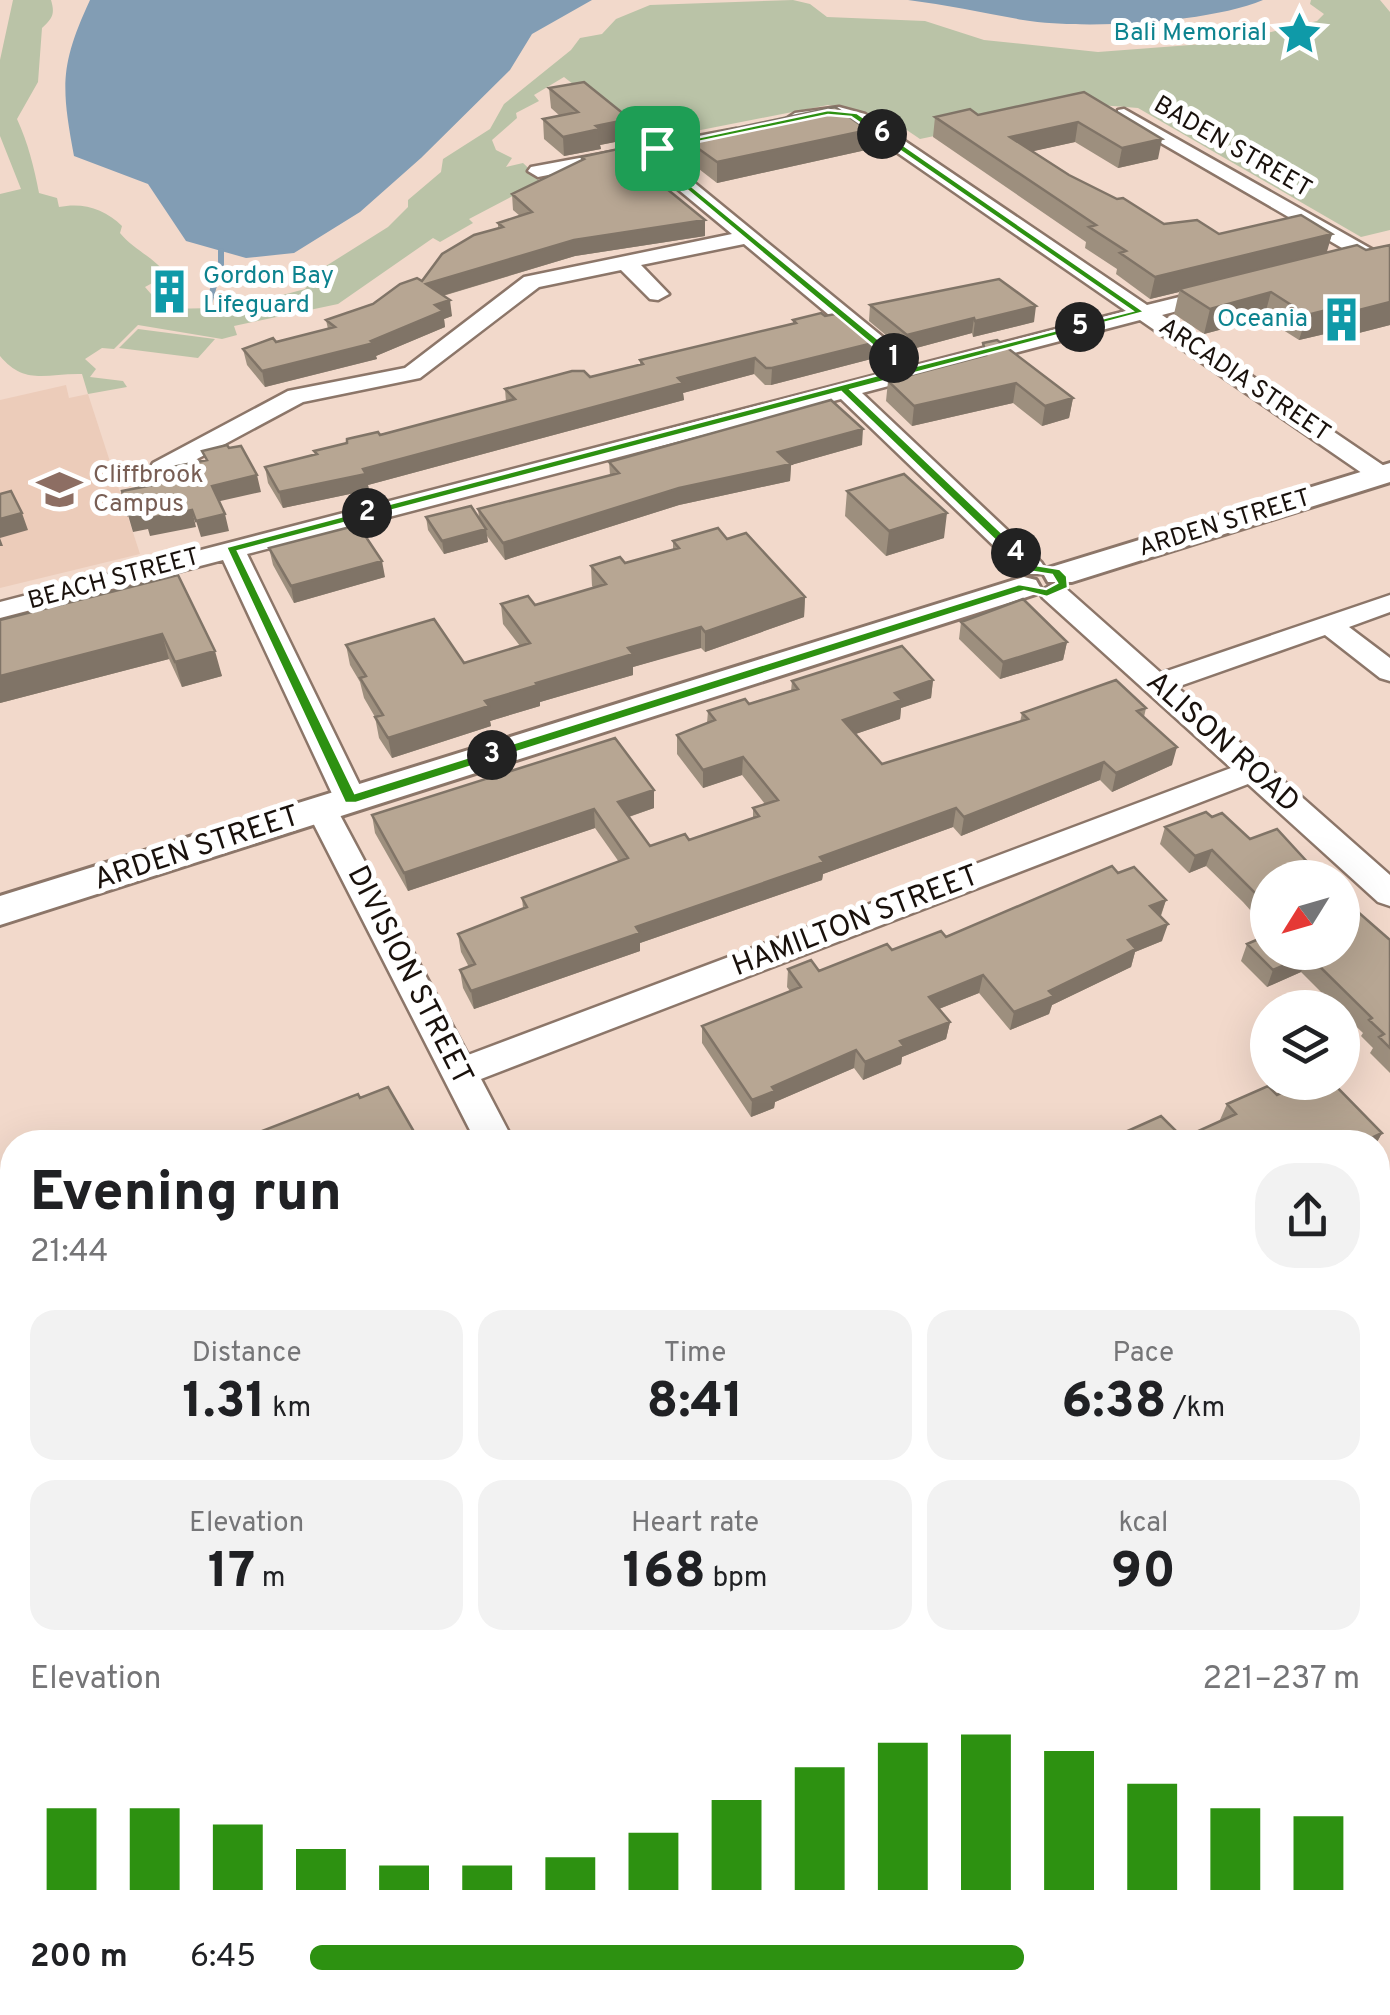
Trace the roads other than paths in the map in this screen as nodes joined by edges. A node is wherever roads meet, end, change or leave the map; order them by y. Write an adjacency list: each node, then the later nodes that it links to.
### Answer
1 (1124, 114): 7 (street, BADEN STREET)
2 (776, 123): 12 (street, ARCADIA STREET)
3 (741, 130): 4 (street)
4 (643, 150): 5 (street); 6 (street)
5 (538, 171)
6 (746, 237): 8 (street); 13 (street)
7 (1379, 252): 9 (street)
8 (625, 262): 11 (street); 15 (street)
9 (1330, 264)
10 (1234, 289): 12 (street, BEACH STREET)
11 (658, 294)
12 (1140, 312): 13 (street, BEACH STREET); 16 (street, ARCADIA STREET)
13 (909, 370): 14 (street, BEACH STREET)
14 (843, 388): 17 (street, BEACH STREET); 18 (street, ALISON ROAD)
15 (162, 468)
16 (1384, 478): 18 (main road, ARDEN STREET)
17 (231, 549): 20 (street, BEACH STREET); 25 (street, DIVISION STREET)
18 (1042, 581): 23 (street, ALISON ROAD); 25 (main road, ARDEN STREET)
19 (1390, 604): 21 (street)
20 (0, 610)
21 (1330, 624): 22 (street); 23 (street)
22 (1390, 672)
23 (1158, 684): 24 (street, ALISON ROAD)
24 (1253, 771): 26 (street, ALISON ROAD); 28 (street, HAMILTON STREET)
25 (336, 804): 27 (main road, ARDEN STREET); 28 (street, DIVISION STREET)
26 (1390, 894)
27 (0, 911)
28 (458, 1073): 29 (street, DIVISION STREET)
29 (489, 1130)

